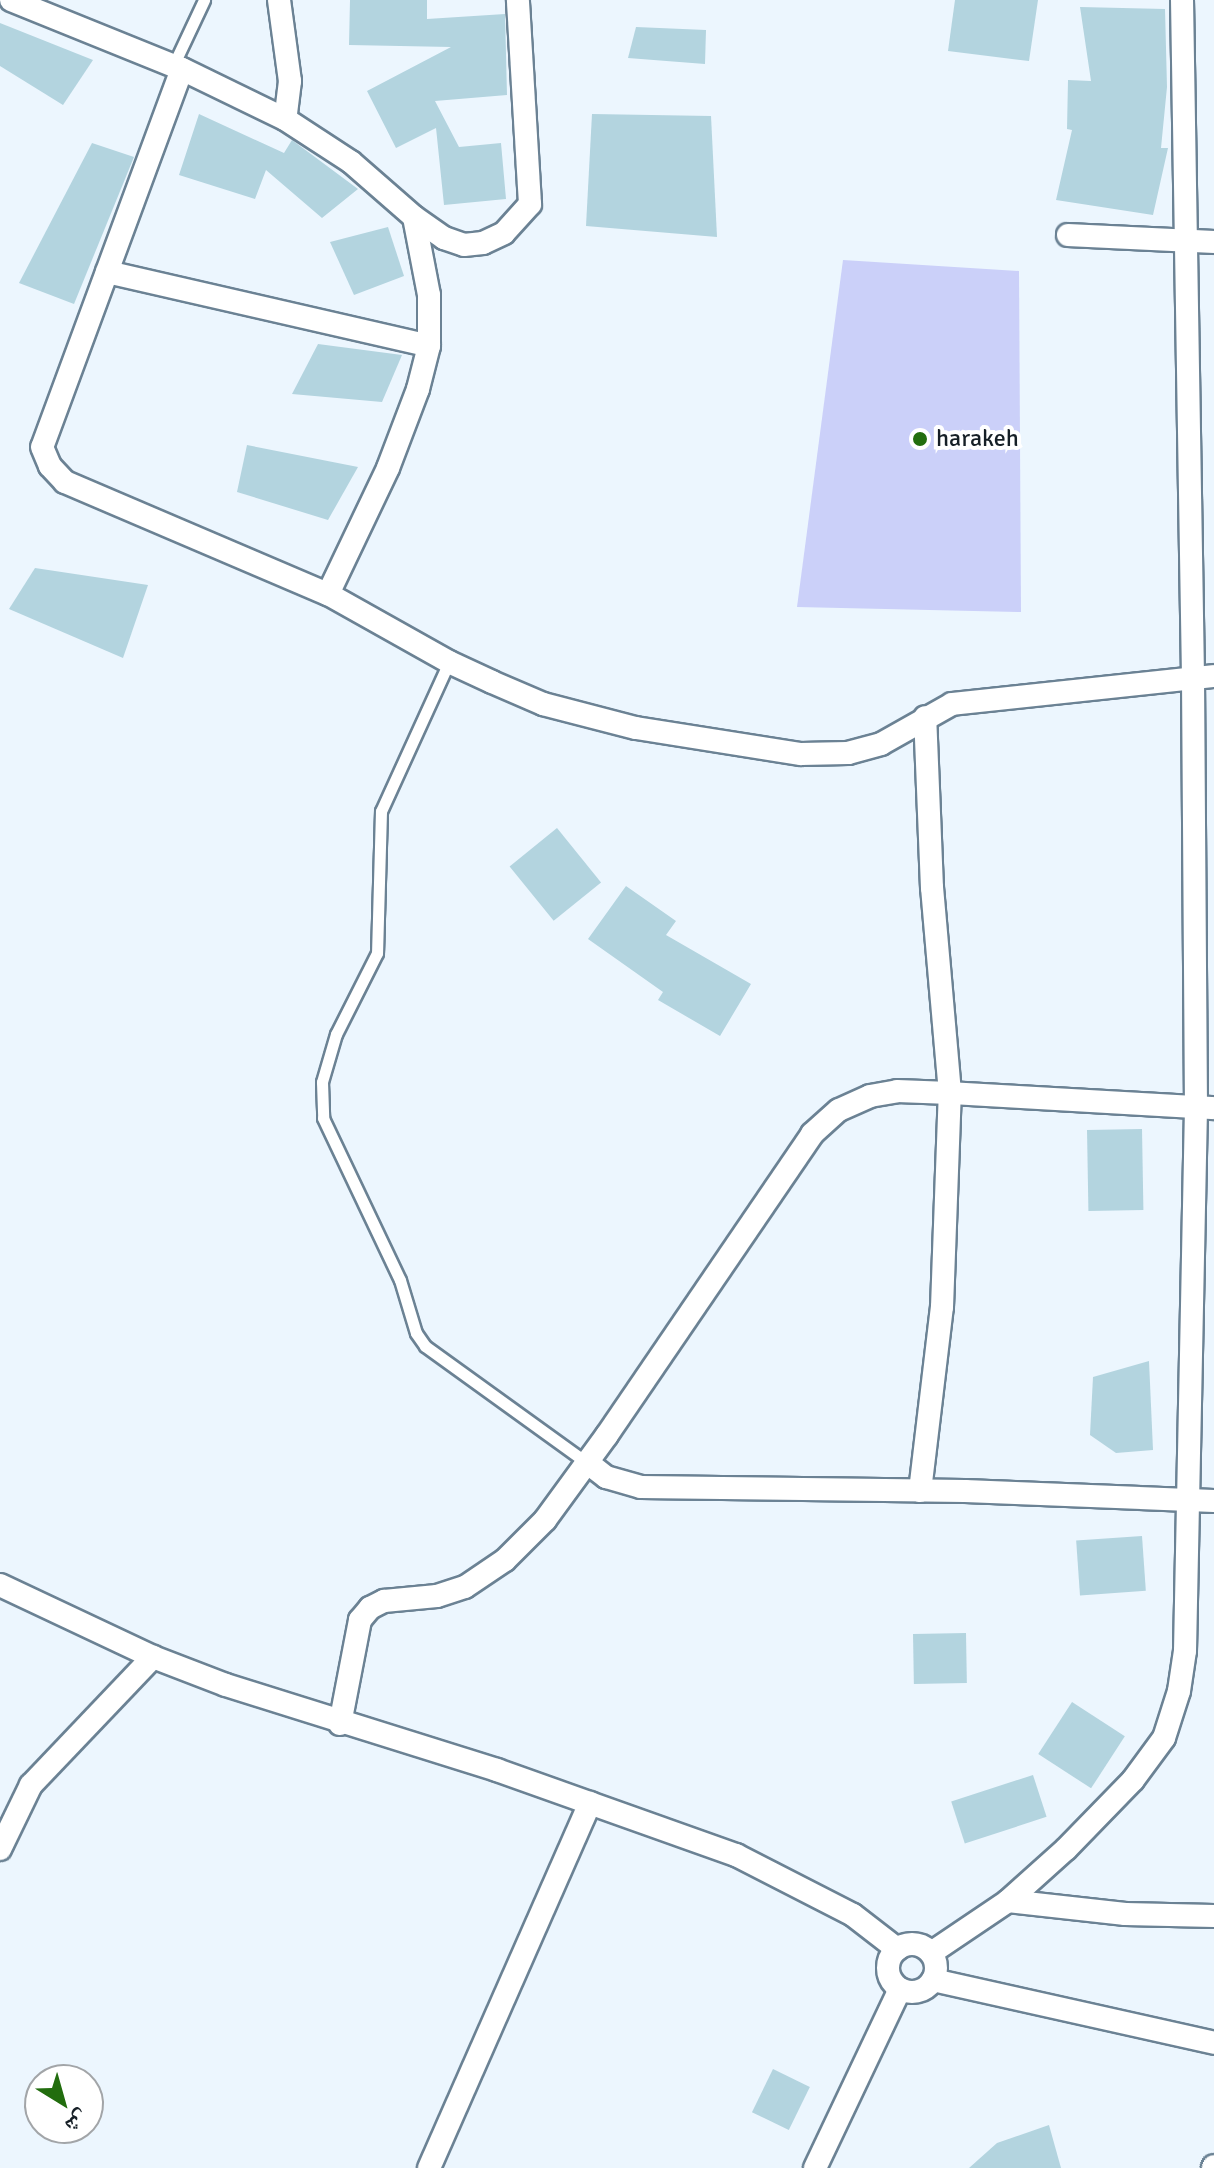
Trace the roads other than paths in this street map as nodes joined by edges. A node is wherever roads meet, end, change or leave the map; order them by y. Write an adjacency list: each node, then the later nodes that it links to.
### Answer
1 (11, 0): 6 (street)
2 (204, 0): 6 (lane)
3 (279, 0): 7 (street)
4 (518, 0): 8 (street)
5 (1182, 0): 10 (street)
6 (178, 68): 7 (street); 12 (street)
7 (285, 119): 8 (street)
8 (414, 217): 13 (street)
9 (1068, 235): 10 (street)
10 (1187, 241): 11 (street); 16 (street)
11 (1214, 242)
12 (107, 272): 13 (street); 14 (street)
13 (429, 346): 14 (street)
14 (328, 594): 15 (street)
15 (449, 662): 17 (street); 20 (lane)
16 (1204, 676): 17 (street); 19 (street)
17 (925, 717): 18 (street)
18 (950, 1093): 19 (street); 20 (street); 21 (street)
19 (1205, 1108): 22 (street)
20 (588, 1463): 21 (street); 26 (street)
21 (920, 1491): 22 (street)
22 (1188, 1499): 23 (street); 29 (street)
23 (1214, 1501)
24 (0, 1585): 25 (street)
25 (153, 1657): 26 (street); 28 (street)
26 (340, 1724): 27 (street)
27 (590, 1803): 31 (street); 36 (street)
28 (0, 1849)
29 (1008, 1901): 30 (street); 32 (street)
30 (1214, 1916)
31 (897, 1949): 32 (street); 34 (street)
32 (931, 1953): 33 (street)
33 (933, 1980): 34 (street); 35 (street)
34 (900, 1989): 37 (street)
35 (1214, 2043)
36 (429, 2168)
37 (815, 2168)

